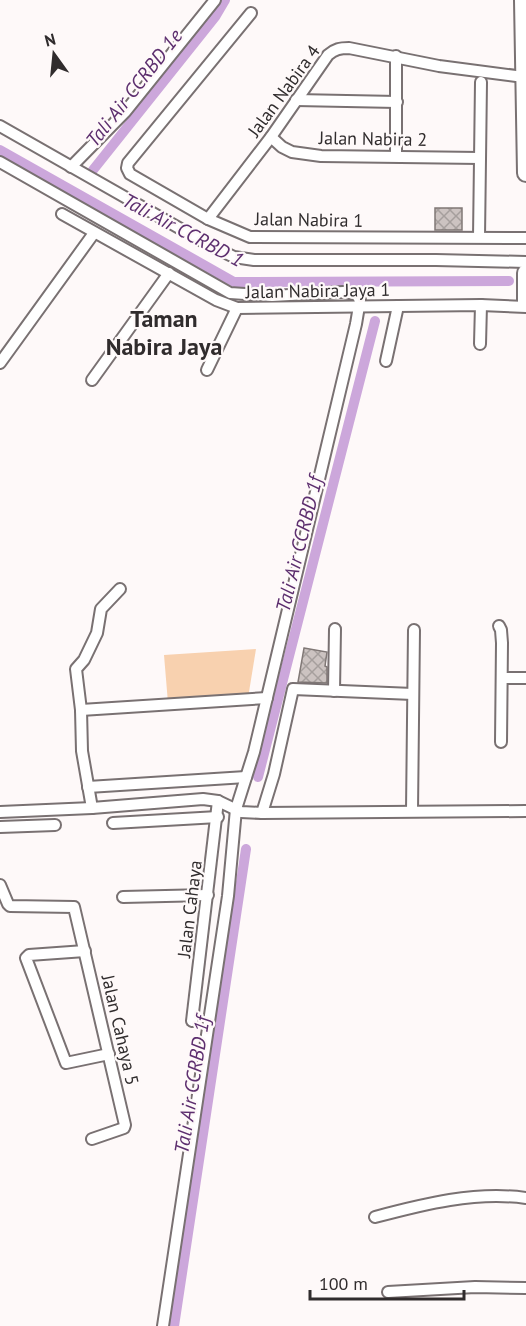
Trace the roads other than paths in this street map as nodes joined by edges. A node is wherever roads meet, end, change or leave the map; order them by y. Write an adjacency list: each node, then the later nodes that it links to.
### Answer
1 (215, 0): 15 (street)
2 (523, 0): 4 (main road)
3 (251, 13): 18 (street, Jalan Nabira 1)
4 (525, 33): 7 (main road)
5 (396, 56): 7 (street, Jalan Nabira 4); 8 (street, Jalan Nabira 4); 9 (street)
6 (481, 82): 13 (street)
7 (525, 87): 16 (main road)
8 (297, 100): 9 (street); 11 (street, Jalan Nabira 4)
9 (397, 102): 12 (street)
10 (0, 126): 15 (street)
11 (271, 137): 12 (street, Jalan Nabira 2); 18 (street, Jalan Nabira 4)
12 (396, 156): 13 (street, Jalan Nabira 2)
13 (480, 158): 20 (street)
14 (0, 162): 29 (street)
15 (71, 167): 22 (street)
16 (526, 173)
17 (62, 214): 19 (street, Jalan Nabira Jaya 1)
18 (208, 219): 20 (street, Jalan Nabira 1)
19 (94, 233): 23 (street, Jalan Nabira Jaya 1); 33 (street)
20 (479, 237): 21 (street, Jalan Nabira 1)
21 (526, 238)
22 (526, 262)
23 (168, 273): 30 (street, Jalan Nabira Jaya 1); 35 (street)
24 (526, 275): 25 (main road)
25 (526, 297): 27 (main road)
26 (481, 305): 27 (street, Jalan Nabira Jaya 1); 28 (street, Jalan Nabira Jaya 1); 31 (street)
27 (526, 305)
28 (398, 306): 29 (street, Jalan Nabira Jaya 1); 32 (street)
29 (359, 307): 30 (street, Jalan Nabira Jaya 1); 44 (street)
30 (237, 308): 34 (street)
31 (480, 344)
32 (386, 361)
33 (0, 363)
34 (207, 370)
35 (92, 380)
36 (120, 589): 45 (street)
37 (499, 626): 40 (street)
38 (335, 629): 42 (street)
39 (414, 630): 43 (street)
40 (502, 678): 41 (street); 46 (street)
41 (526, 678)
42 (334, 691): 43 (street); 55 (street)
43 (413, 694): 52 (street)
44 (267, 698): 45 (street); 47 (street)
45 (81, 710): 48 (street)
46 (501, 742)
47 (246, 777): 48 (street); 51 (street)
48 (88, 787): 50 (street)
49 (218, 801): 50 (street); 51 (street); 56 (street, Jalan Cahaya)
50 (92, 808): 54 (street)
51 (236, 809): 55 (street); 71 (street)
52 (412, 810): 53 (street); 55 (street)
53 (526, 811)
54 (0, 812)
55 (262, 813)
56 (218, 817): 57 (street); 61 (street, Jalan Cahaya)
57 (113, 823)
58 (55, 825): 59 (street)
59 (0, 827)
60 (0, 885): 63 (street, Jalan Cahaya 5)
61 (208, 895): 62 (street); 64 (street, Jalan Cahaya)
62 (123, 897)
63 (84, 951): 65 (street, Jalan Cahaya 5); 65 (street)
64 (192, 1021)
65 (109, 1054): 66 (street, Jalan Cahaya 5)
66 (92, 1139)
67 (526, 1198): 68 (street)
68 (375, 1217)
69 (526, 1288): 70 (street)
70 (388, 1292)
71 (163, 1326)

